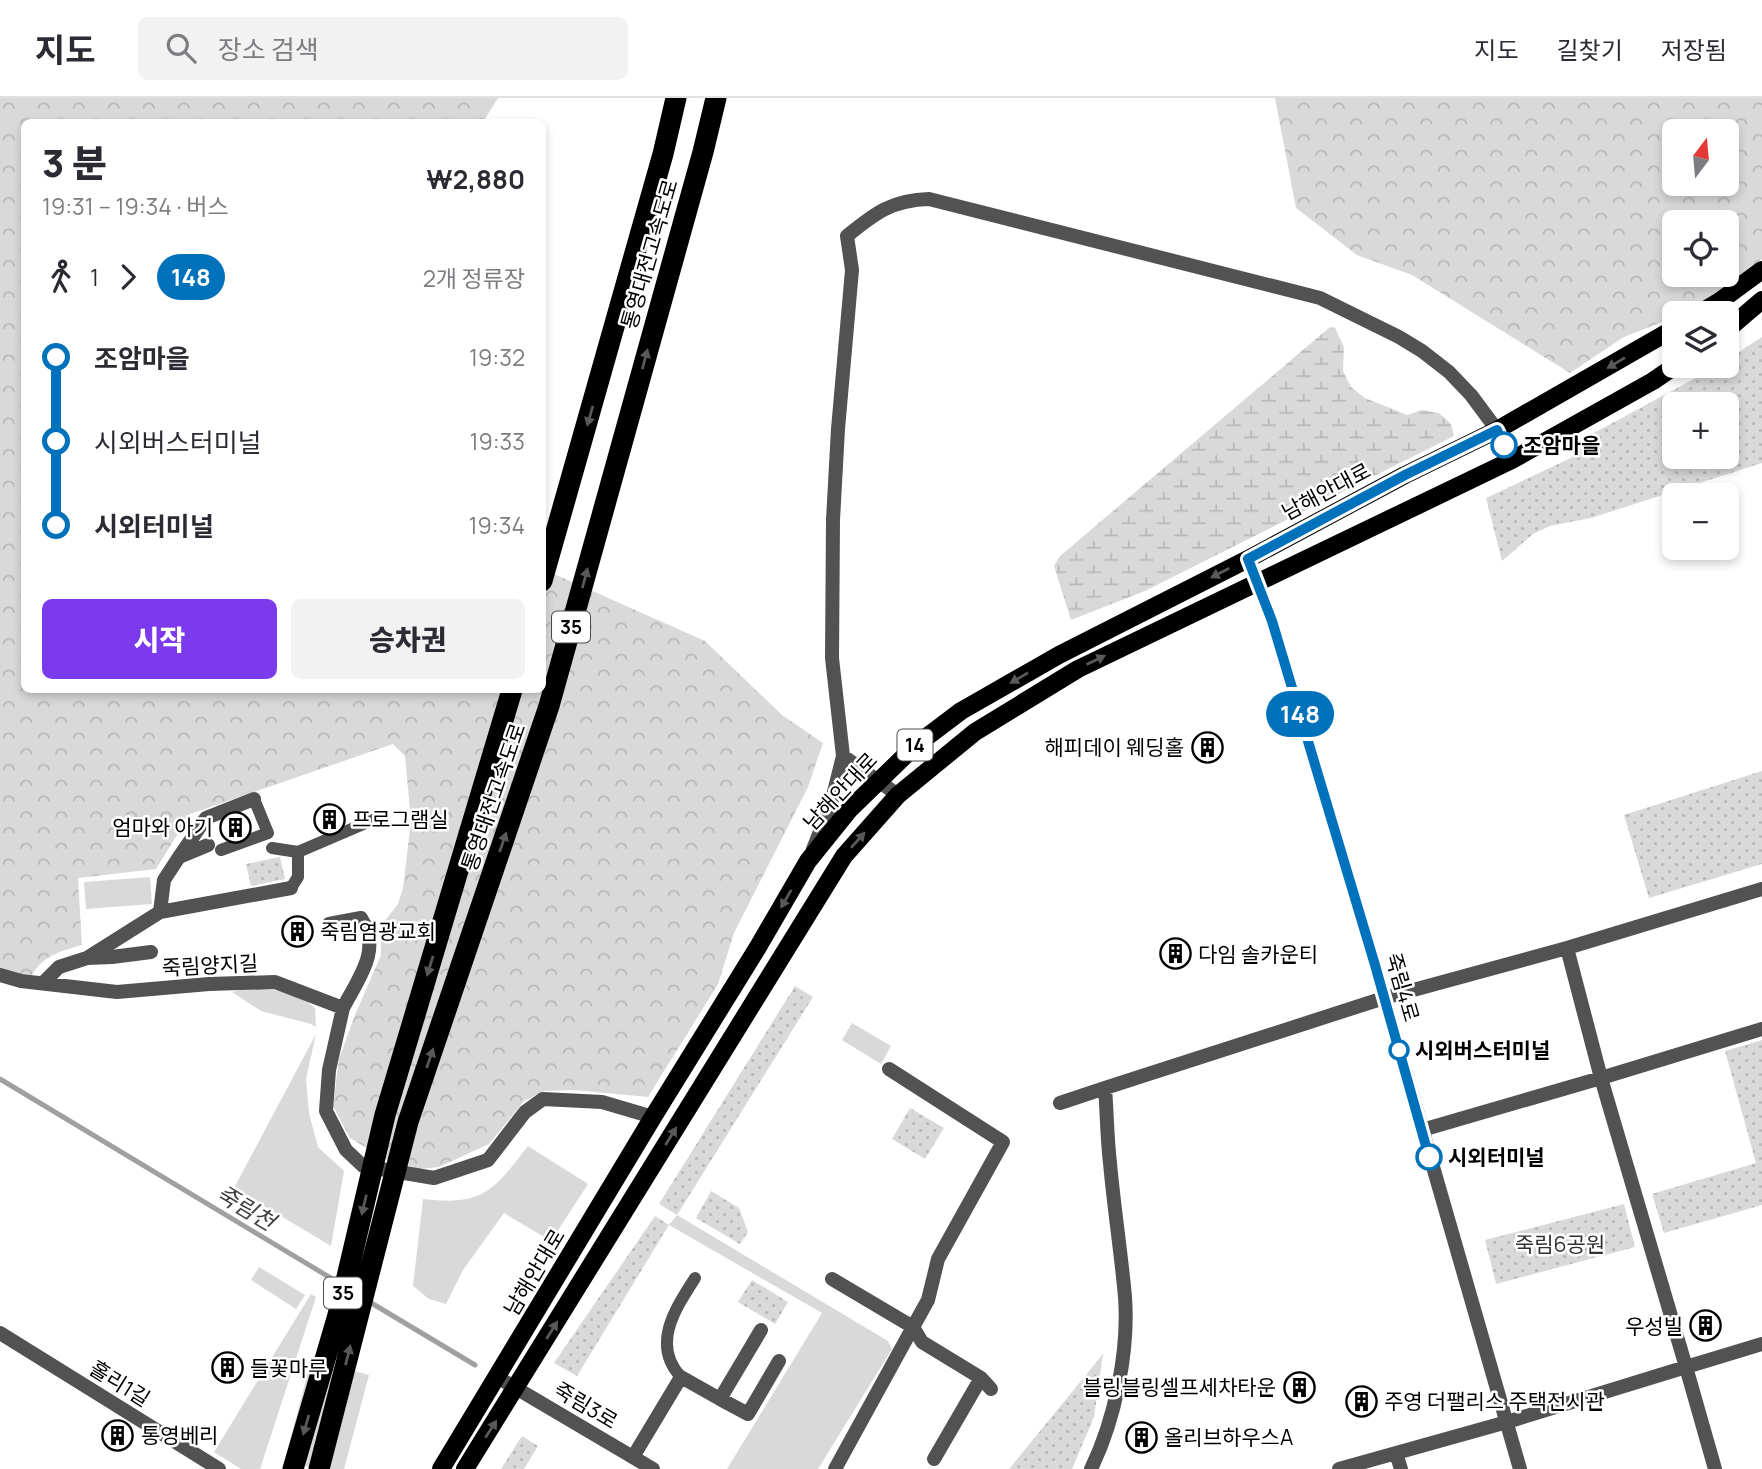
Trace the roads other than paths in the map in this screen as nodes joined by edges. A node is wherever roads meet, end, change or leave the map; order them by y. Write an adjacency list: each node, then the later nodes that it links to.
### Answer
1 (716, 98): 63 (highway, 통영대전고속도로 / 35, one-way to 1)
2 (675, 106): 12 (highway, 통영대전고속도로, one-way to 12)
3 (1762, 270): 5 (main road)
4 (1762, 300): 6 (main road)
5 (1720, 301)
6 (1739, 320)
7 (1662, 335): 9 (main road, 남해안대로 / 14, one-way to 9)
8 (1662, 375): 10 (main road, 14)
9 (1497, 430): 10 (street); 11 (main road, 남해안대로 / 14); 15 (street)
10 (1512, 460): 13 (main road, 14)
11 (1248, 559): 13 (street, 죽림4로); 16 (main road, 남해안대로 / 14, one-way to 16)
12 (546, 567)
13 (1257, 583): 17 (main road, 14, one-way to 13); 34 (street, 죽림4로)
14 (511, 693): 62 (highway, 통영대전고속도로 / 35, one-way to 62)
15 (844, 757): 16 (street); 24 (street)
16 (877, 781): 17 (street); 24 (main road, 남해안대로 / 14)
17 (898, 795): 54 (main road, 14, one-way to 17)
18 (254, 799): 20 (street); 23 (street)
19 (374, 819): 22 (street)
20 (215, 847): 23 (street)
21 (272, 848): 22 (street)
22 (298, 852): 25 (street)
23 (179, 857): 27 (street)
24 (808, 861): 41 (main road, 남해안대로 / 14, one-way to 41)
25 (291, 888): 27 (street)
26 (1762, 889): 29 (street)
27 (160, 912): 31 (street)
28 (329, 924): 35 (street)
29 (1567, 948): 34 (street); 38 (street)
30 (151, 952): 31 (street)
31 (87, 958): 33 (street)
32 (0, 975): 33 (street, 죽림양지길)
33 (43, 983): 35 (street, 죽림양지길)
34 (1384, 999): 39 (street); 42 (street, 죽림4로)
35 (343, 1008): 41 (street)
36 (1762, 1029): 38 (street)
37 (889, 1069): 45 (street)
38 (1601, 1078): 42 (street); 50 (street)
39 (1105, 1088): 40 (street); 68 (street)
40 (1060, 1103)
41 (653, 1117): 51 (main road, 남해안대로 / 14)
42 (1422, 1130): 57 (street, 죽림4로)
43 (695, 1279): 52 (street)
44 (832, 1279): 45 (street)
45 (913, 1326): 53 (street); 67 (street)
46 (761, 1330): 56 (street)
47 (0, 1333): 61 (street, 홀리1길)
48 (1762, 1344): 50 (street)
49 (779, 1361): 56 (street)
50 (1686, 1367): 57 (street); 72 (street)
51 (497, 1377): 54 (street, 죽림3로); 64 (main road, 남해안대로 / 14)
52 (681, 1377): 56 (street); 59 (street)
53 (981, 1378): 55 (street); 60 (street)
54 (517, 1388): 59 (street, 죽림3로); 65 (main road, 14, one-way to 54)
55 (991, 1389)
56 (720, 1399)
57 (1507, 1422): 58 (street); 71 (street, 죽림4로)
58 (1396, 1453): 69 (street); 70 (street)
59 (634, 1457): 66 (street, 죽림3로)
60 (934, 1459)
61 (219, 1469)
62 (293, 1469)
63 (319, 1469)
64 (441, 1469)
65 (465, 1469)
66 (653, 1469)
67 (835, 1469)
68 (1091, 1469)
69 (1339, 1469)
70 (1401, 1469)
71 (1520, 1469)
72 (1714, 1469)

